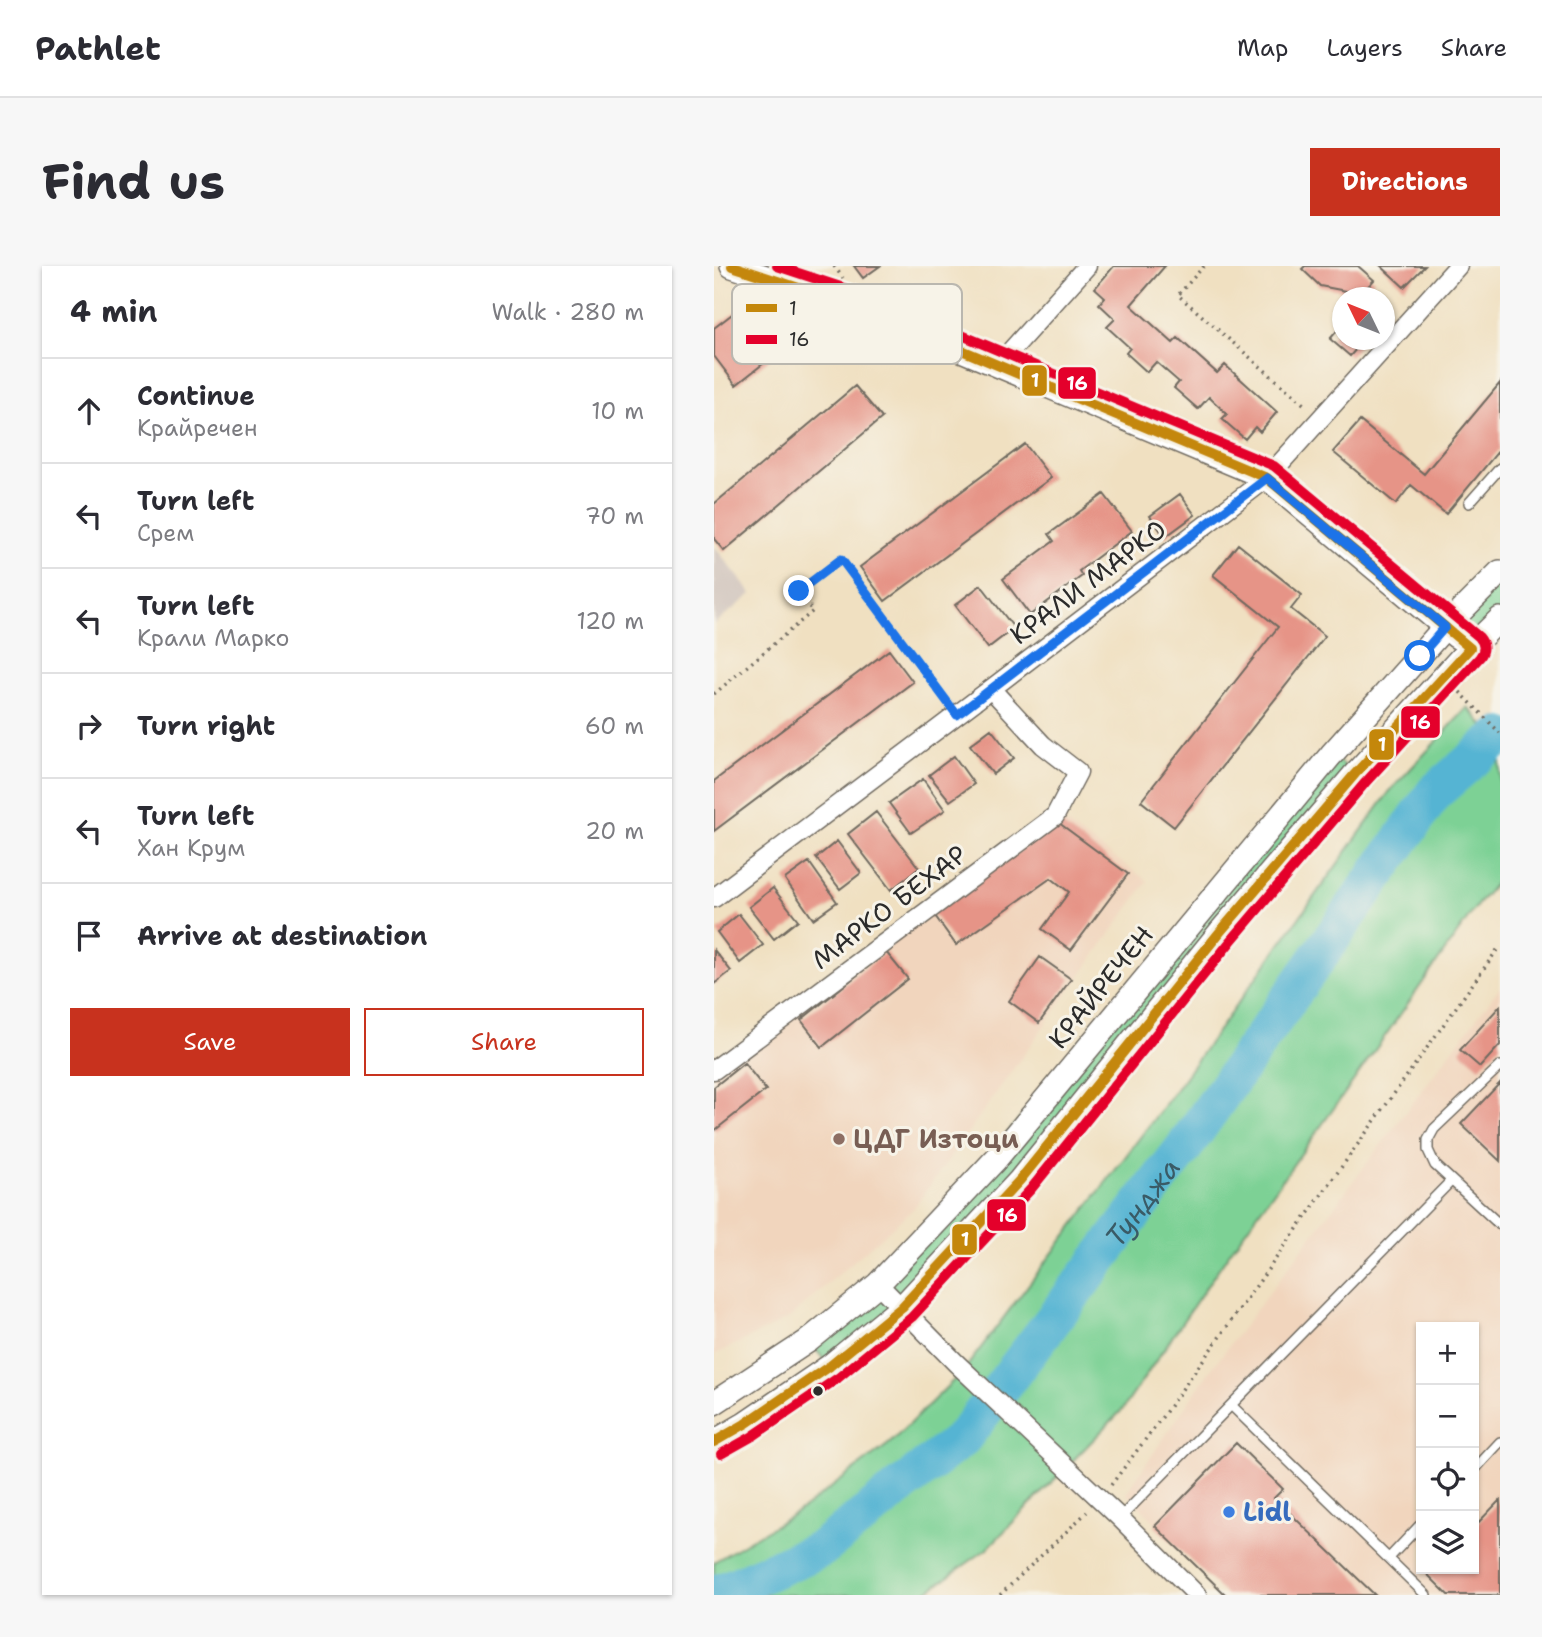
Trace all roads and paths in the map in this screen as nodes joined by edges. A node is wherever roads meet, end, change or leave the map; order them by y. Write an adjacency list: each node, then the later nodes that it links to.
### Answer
1 (732, 266): 5 (street)
2 (1087, 266): 7 (street)
3 (1204, 266): 8 (path)
4 (1458, 266): 8 (street, КРАЛИ МАРКО)
5 (787, 284)
6 (962, 350): 7 (street)
7 (998, 365): 10 (street)
8 (1320, 418): 10 (street, КРАЛИ МАРКО)
9 (1500, 468): 11 (lane)
10 (1267, 478): 14 (street); 16 (street, КРАЛИ МАРКО)
11 (1469, 503)
12 (1500, 572): 14 (street, КРАЙРЕЧЕН)
13 (1500, 619): 15 (street)
14 (1445, 627): 15 (street); 27 (street, КРАЙРЕЧЕН)
15 (1470, 649): 28 (street)
16 (991, 689): 19 (street, КРАЛИ МАРКО); 24 (street, МАРКО БЕХАР)
17 (714, 694): 19 (path)
18 (1468, 699): 20 (path)
19 (957, 715): 21 (street, КРАЛИ МАРКО)
20 (1500, 733)
21 (714, 898)
22 (1500, 946): 34 (path)
23 (1500, 1066): 25 (lane)
24 (714, 1070)
25 (1451, 1181): 26 (lane); 30 (lane)
26 (1500, 1225)
27 (878, 1284): 28 (street); 29 (street, КРАЙРЕЧЕН)
28 (902, 1307): 31 (street); 34 (street)
29 (714, 1403)
30 (1232, 1406): 35 (lane); 37 (lane)
31 (714, 1442)
32 (1500, 1442): 33 (lane)
33 (1479, 1465)
34 (1096, 1496): 35 (street); 38 (path)
35 (1120, 1518): 39 (street)
36 (1416, 1529): 37 (lane)
37 (1389, 1558): 40 (lane)
38 (1000, 1595)
39 (1196, 1595)
40 (1426, 1595)

